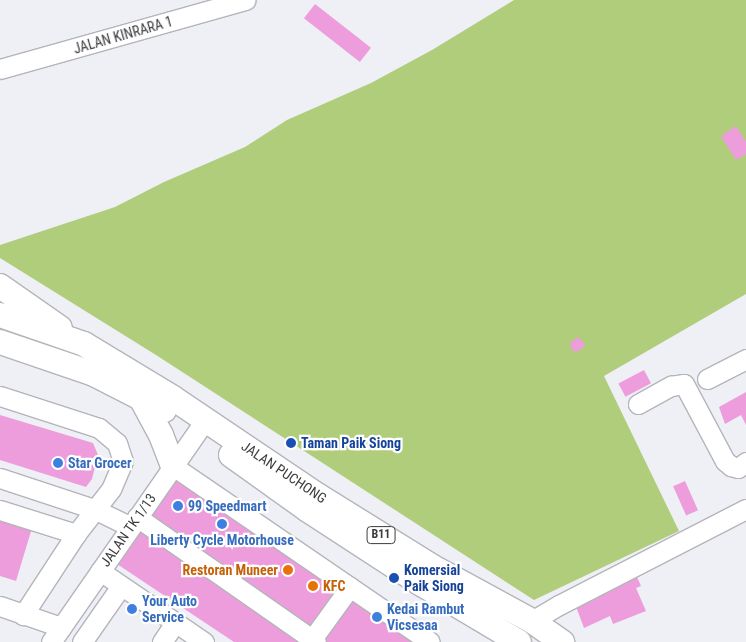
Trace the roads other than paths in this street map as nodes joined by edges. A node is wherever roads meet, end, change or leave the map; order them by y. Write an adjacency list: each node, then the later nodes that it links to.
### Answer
1 (245, 0): 2 (street, JALAN KINRARA 1)
2 (223, 3): 3 (street, JALAN KINRARA 1)
3 (0, 69)
4 (0, 286): 8 (main road)
5 (0, 315): 8 (main road, JALAN PUCHONG / B11)
6 (0, 328): 10 (main road)
7 (0, 342): 10 (main road, JALAN PUCHONG / B11)
8 (84, 344): 15 (main road, JALAN PUCHONG / B11)
9 (746, 359): 11 (street)
10 (94, 374): 13 (main road, JALAN PUCHONG / B11)
11 (707, 379)
12 (0, 396): 19 (street)
13 (141, 398): 15 (main road, JALAN PUCHONG / B11); 17 (main road)
14 (638, 404): 16 (street)
15 (201, 425): 17 (street, JALAN TK 1/13); 29 (main road, JALAN PUCHONG / B11); 32 (main road, JALAN PUCHONG / B11)
16 (746, 462)
17 (173, 466): 22 (street, JALAN TK 1/13); 26 (street)
18 (0, 478): 19 (street)
19 (94, 509): 22 (street); 23 (street)
20 (0, 510): 23 (street)
21 (744, 517): 29 (street)
22 (134, 522): 24 (street, JALAN TK 1/13); 33 (street)
23 (76, 534): 28 (street)
24 (100, 571): 25 (street); 31 (street, JALAN TK 1/13)
25 (121, 586): 30 (street); 34 (street)
26 (350, 588): 33 (street); 37 (street)
27 (0, 606): 28 (street)
28 (23, 615): 31 (street)
29 (532, 621): 38 (main road, JALAN PUCHONG / B11)
30 (176, 623): 35 (street); 36 (street)
31 (56, 635)
32 (507, 639)
33 (313, 641)
34 (82, 642)
35 (162, 642)
36 (204, 642)
37 (430, 642)
38 (562, 642)

